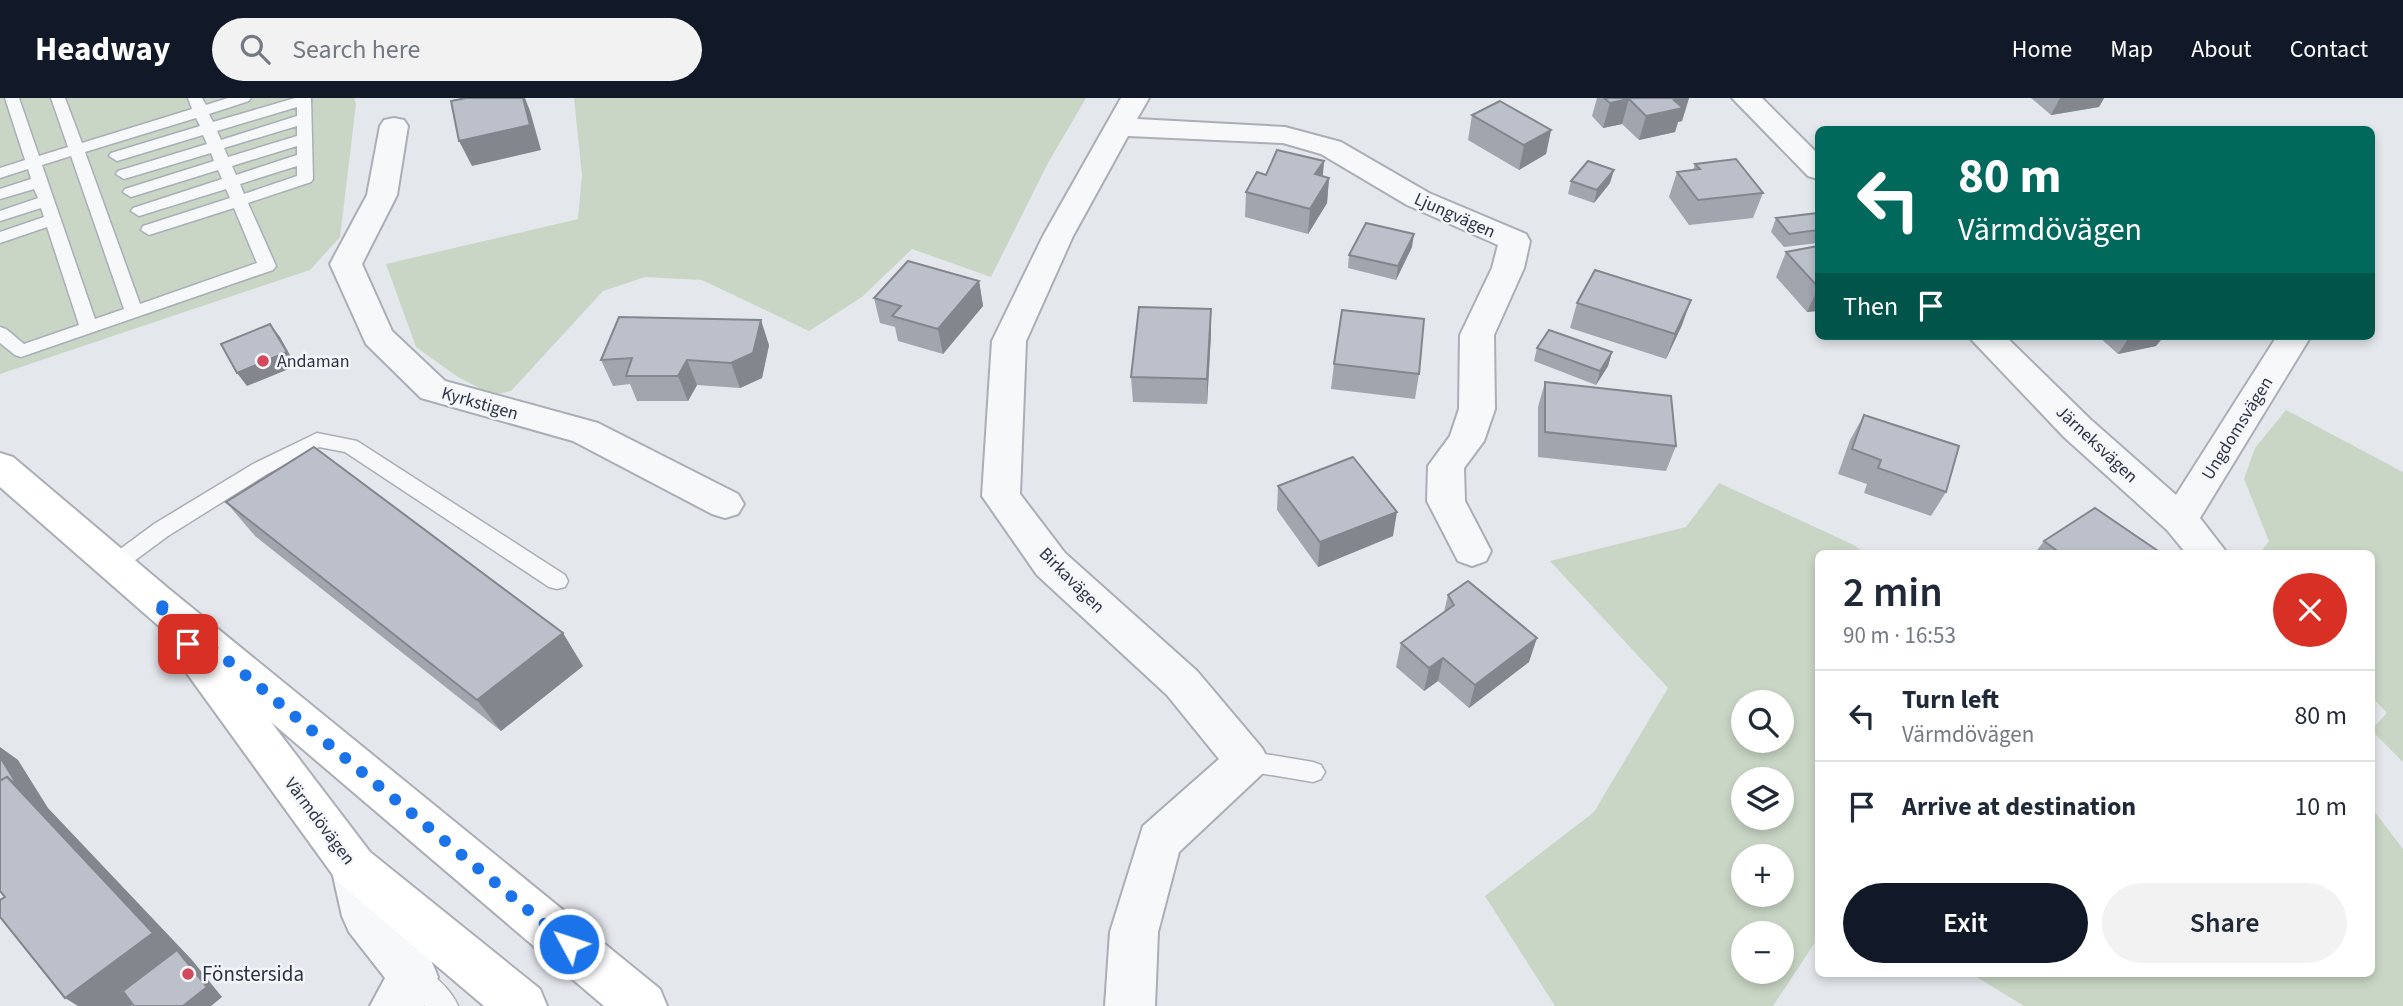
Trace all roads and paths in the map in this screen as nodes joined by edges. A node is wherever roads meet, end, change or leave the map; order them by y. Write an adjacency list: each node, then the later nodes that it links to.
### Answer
1 (58, 98): 13 (lane)
2 (244, 98): 5 (lane)
3 (1746, 98): 18 (street)
4 (304, 99): 8 (lane); 10 (lane)
5 (198, 104): 10 (lane); 13 (lane)
6 (9, 108): 16 (lane)
7 (1127, 112): 41 (street, Ljungvägen); 45 (street, Birkavägen)
8 (304, 119): 11 (lane); 12 (lane)
9 (394, 126): 38 (street, Kyrkstigen)
10 (208, 129): 12 (lane); 14 (lane)
11 (304, 139): 15 (lane); 17 (lane)
12 (214, 147): 17 (lane); 20 (lane)
13 (75, 149): 16 (lane); 32 (lane)
14 (117, 156)
15 (305, 158): 22 (lane); 26 (lane)
16 (33, 162): 19 (lane); 21 (lane)
17 (223, 163): 22 (lane); 23 (lane)
18 (1815, 167)
19 (0, 173)
20 (124, 174)
21 (40, 182): 24 (lane); 25 (lane)
22 (231, 182): 26 (lane); 27 (lane)
23 (131, 192)
24 (0, 194)
25 (46, 201): 28 (lane); 29 (lane)
26 (238, 201): 30 (lane); 32 (lane)
27 (139, 211)
28 (0, 216)
29 (52, 220): 31 (lane); 33 (lane)
30 (149, 230)
31 (0, 238)
32 (134, 312): 33 (lane)
33 (89, 327): 34 (lane)
34 (0, 333)
35 (1989, 340): 39 (street, Järneksvägen)
36 (2292, 340): 39 (street, Ungdomsvägen)
37 (0, 466): 42 (main road, Värmdövägen)
38 (725, 504)
39 (2180, 520): 40 (street, Järneksvägen)
40 (2205, 550)
41 (1472, 551)
42 (114, 564): 43 (lane); 44 (main road, Värmdövägen)
43 (557, 581)
44 (155, 600): 47 (main road, Värmdövägen); 50 (main road, Värmdövägen)
45 (1247, 761): 46 (lane); 51 (street)
46 (1313, 772)
47 (354, 867): 48 (street); 49 (main road, Värmdövägen)
48 (418, 996)
49 (522, 1006)
50 (642, 1006)
51 (1130, 1006)

